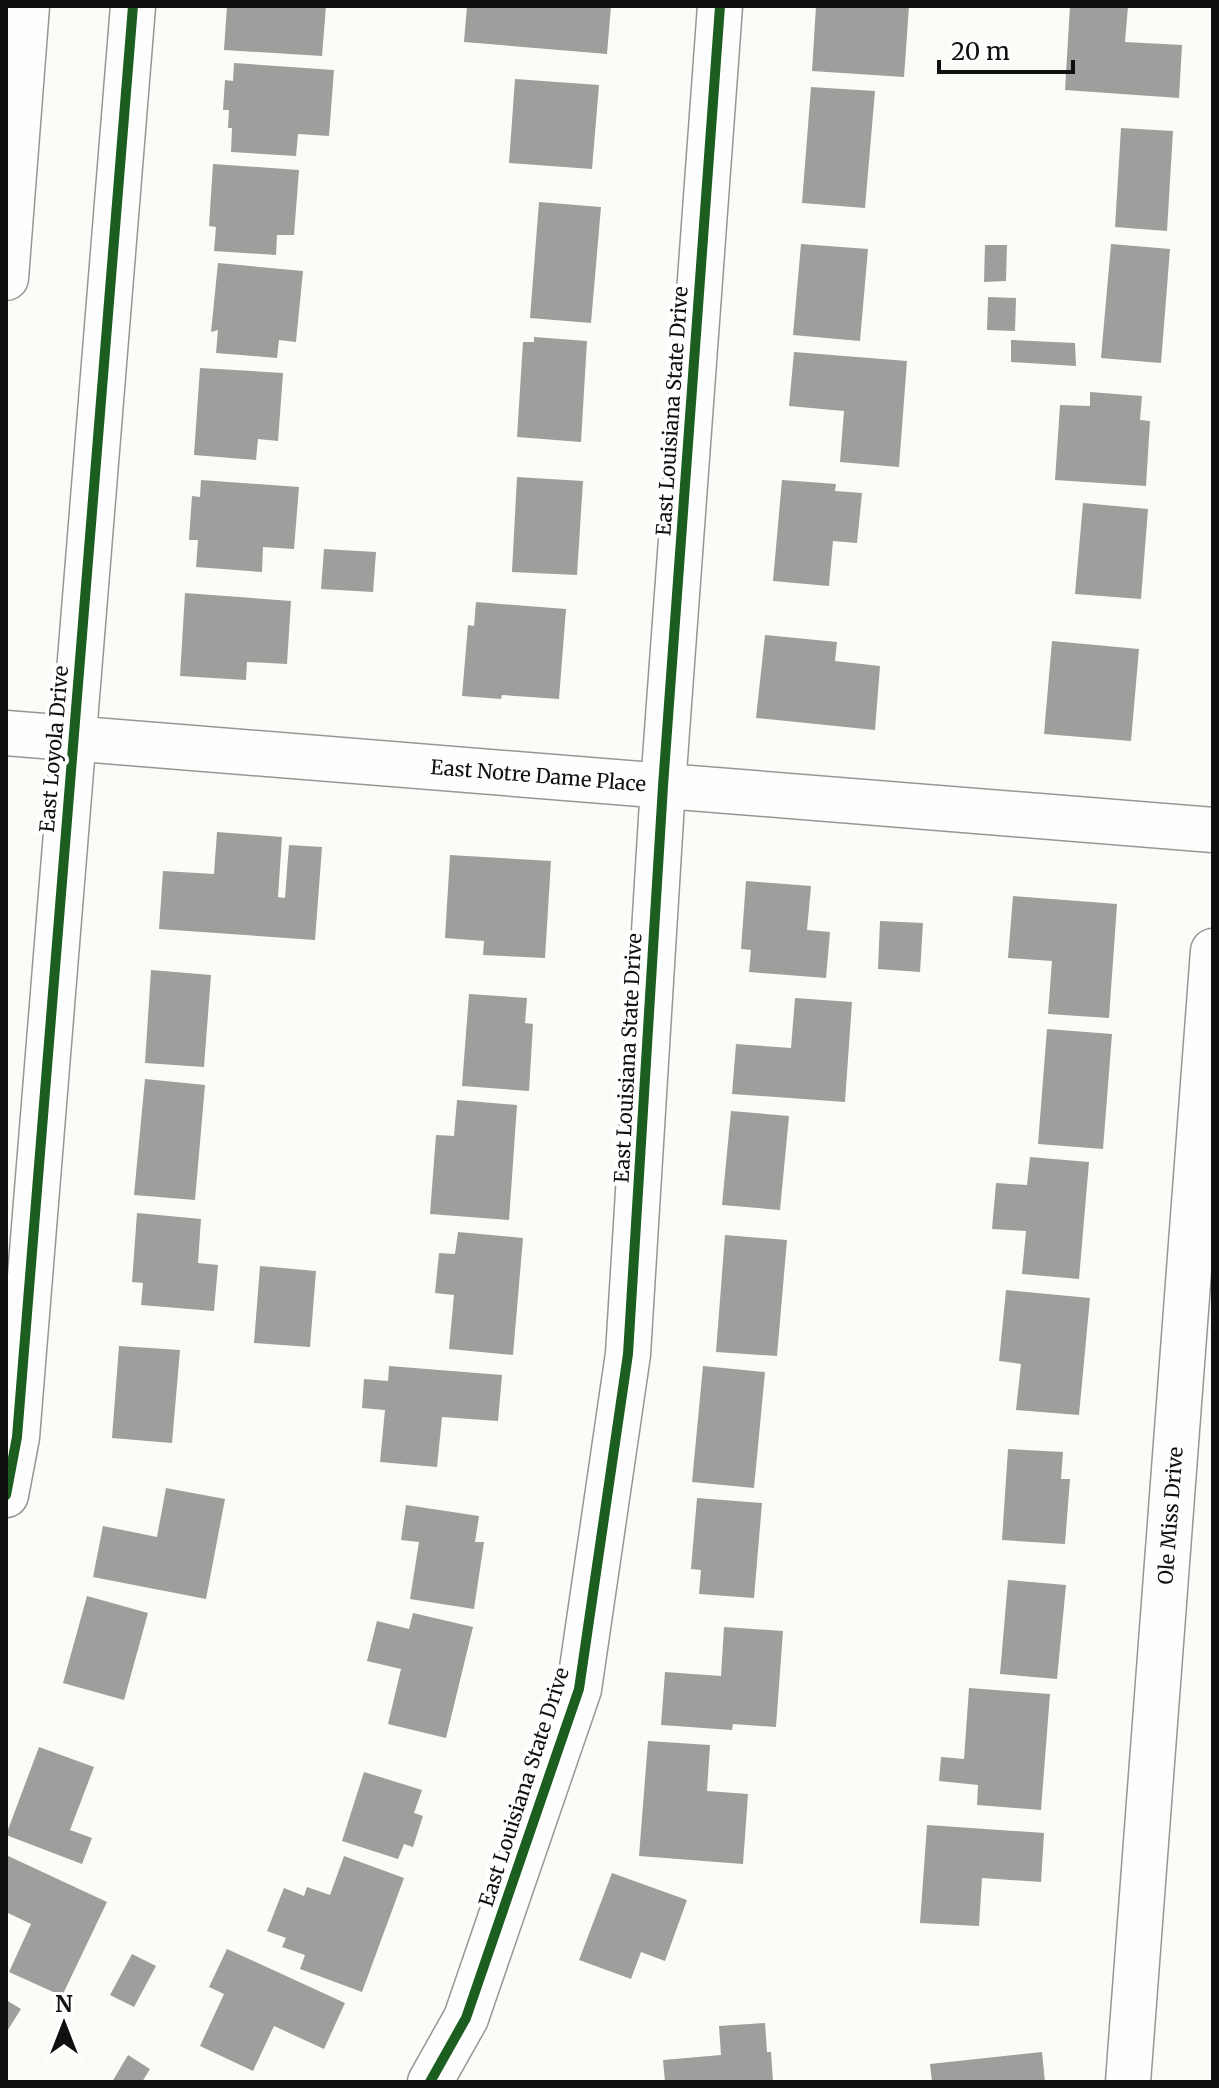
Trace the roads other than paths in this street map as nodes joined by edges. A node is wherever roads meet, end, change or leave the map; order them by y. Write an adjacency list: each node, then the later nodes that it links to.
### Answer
1 (27, 6): 4 (street)
2 (133, 6): 6 (street, East Loyola Drive)
3 (720, 6): 7 (street, East Louisiana State Drive)
4 (6, 278)
5 (6, 733): 6 (street, East Notre Dame Place)
6 (73, 739): 7 (street, East Notre Dame Place); 10 (street, East Loyola Drive)
7 (663, 786): 8 (street, East Notre Dame Place); 11 (street, East Louisiana State Drive)
8 (1213, 830)
9 (1213, 951): 12 (street, Ole Miss Drive)
10 (6, 1495)
11 (430, 2082)
12 (1128, 2082)

